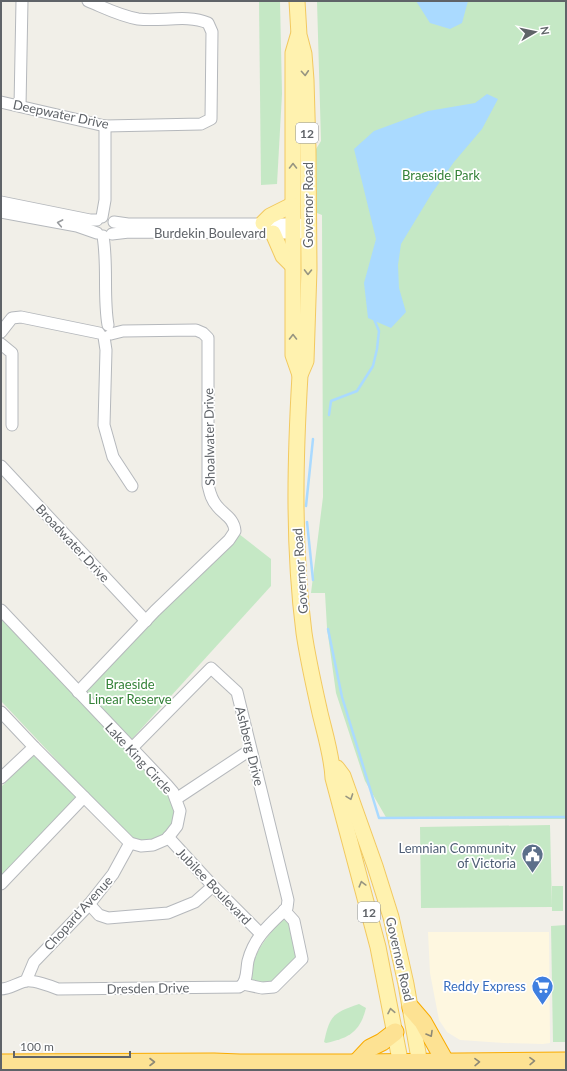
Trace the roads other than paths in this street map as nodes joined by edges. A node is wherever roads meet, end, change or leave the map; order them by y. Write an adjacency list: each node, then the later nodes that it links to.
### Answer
1 (22, 1): 6 (street)
2 (88, 1): 7 (street, Deepwater Drive)
3 (297, 1): 4 (main road, Governor Road / 12)
4 (299, 35): 9 (main road, Governor Road / 12, one-way to 4); 14 (main road, Governor Road / 12, one-way to 14)
5 (1, 102): 6 (street, Deepwater Drive)
6 (20, 106): 7 (street, Deepwater Drive)
7 (105, 126): 11 (street)
8 (1, 202): 11 (street, Burdekin Boulevard)
9 (292, 205): 12 (main road); 13 (main road, Governor Road / 12)
10 (1, 212): 15 (street, Burdekin Boulevard, one-way to 10)
11 (106, 219): 12 (street, Burdekin Boulevard); 15 (street); 15 (street)
12 (268, 228): 13 (street, Burdekin Boulevard); 15 (street, Burdekin Boulevard); 16 (main road)
13 (292, 228): 14 (street, Burdekin Boulevard); 16 (main road, Governor Road / 12)
14 (308, 228): 20 (main road, Governor Road / 12, one-way to 20)
15 (105, 235): 17 (street)
16 (292, 265): 20 (main road, Governor Road / 12, one-way to 16)
17 (104, 331): 18 (street); 23 (street); 25 (street, Shoalwater Drive)
18 (1, 332)
19 (1, 344): 21 (street)
20 (300, 375): 31 (main road, Governor Road / 12)
21 (12, 425)
22 (1, 466): 25 (street, Broadwater Drive)
23 (132, 486)
24 (1, 610): 26 (street, Lake King Circle)
25 (146, 621): 26 (street, Shoalwater Drive)
26 (78, 692): 29 (street, Lake King Circle)
27 (1, 712): 28 (street)
28 (34, 747): 32 (street); 33 (street)
29 (131, 749): 30 (street, Ashberg Drive); 34 (street, Lake King Circle)
30 (250, 750): 34 (street); 40 (street, Ashberg Drive)
31 (333, 763): 45 (main road, Governor Road / 12, one-way to 45); 46 (main road, Governor Road / 12, one-way to 31)
32 (1, 778)
33 (84, 797): 36 (street); 37 (street)
34 (176, 799): 35 (street, Lake King Circle)
35 (168, 837): 36 (street); 38 (street, Jubilee Boulevard)
36 (130, 844): 39 (street, Chopard Avenue)
37 (1, 884)
38 (212, 886): 39 (street); 41 (street, Jubilee Boulevard)
39 (89, 904): 42 (street, Chopard Avenue)
40 (284, 910): 41 (street); 43 (street)
41 (261, 934): 43 (street)
42 (26, 981): 43 (street, Dresden Drive); 44 (street)
43 (243, 984)
44 (1, 989)
45 (411, 1008): 49 (highway, one-way to 49); 52 (main road, Governor Road / 12)
46 (395, 1032): 50 (highway); 51 (main road, Governor Road / 12)
47 (566, 1061): 49 (highway, one-way to 47)
48 (1, 1063): 50 (highway, one-way to 50)
49 (446, 1063): 52 (highway)
50 (356, 1064): 51 (highway)
51 (402, 1067): 52 (highway)
52 (421, 1067)

